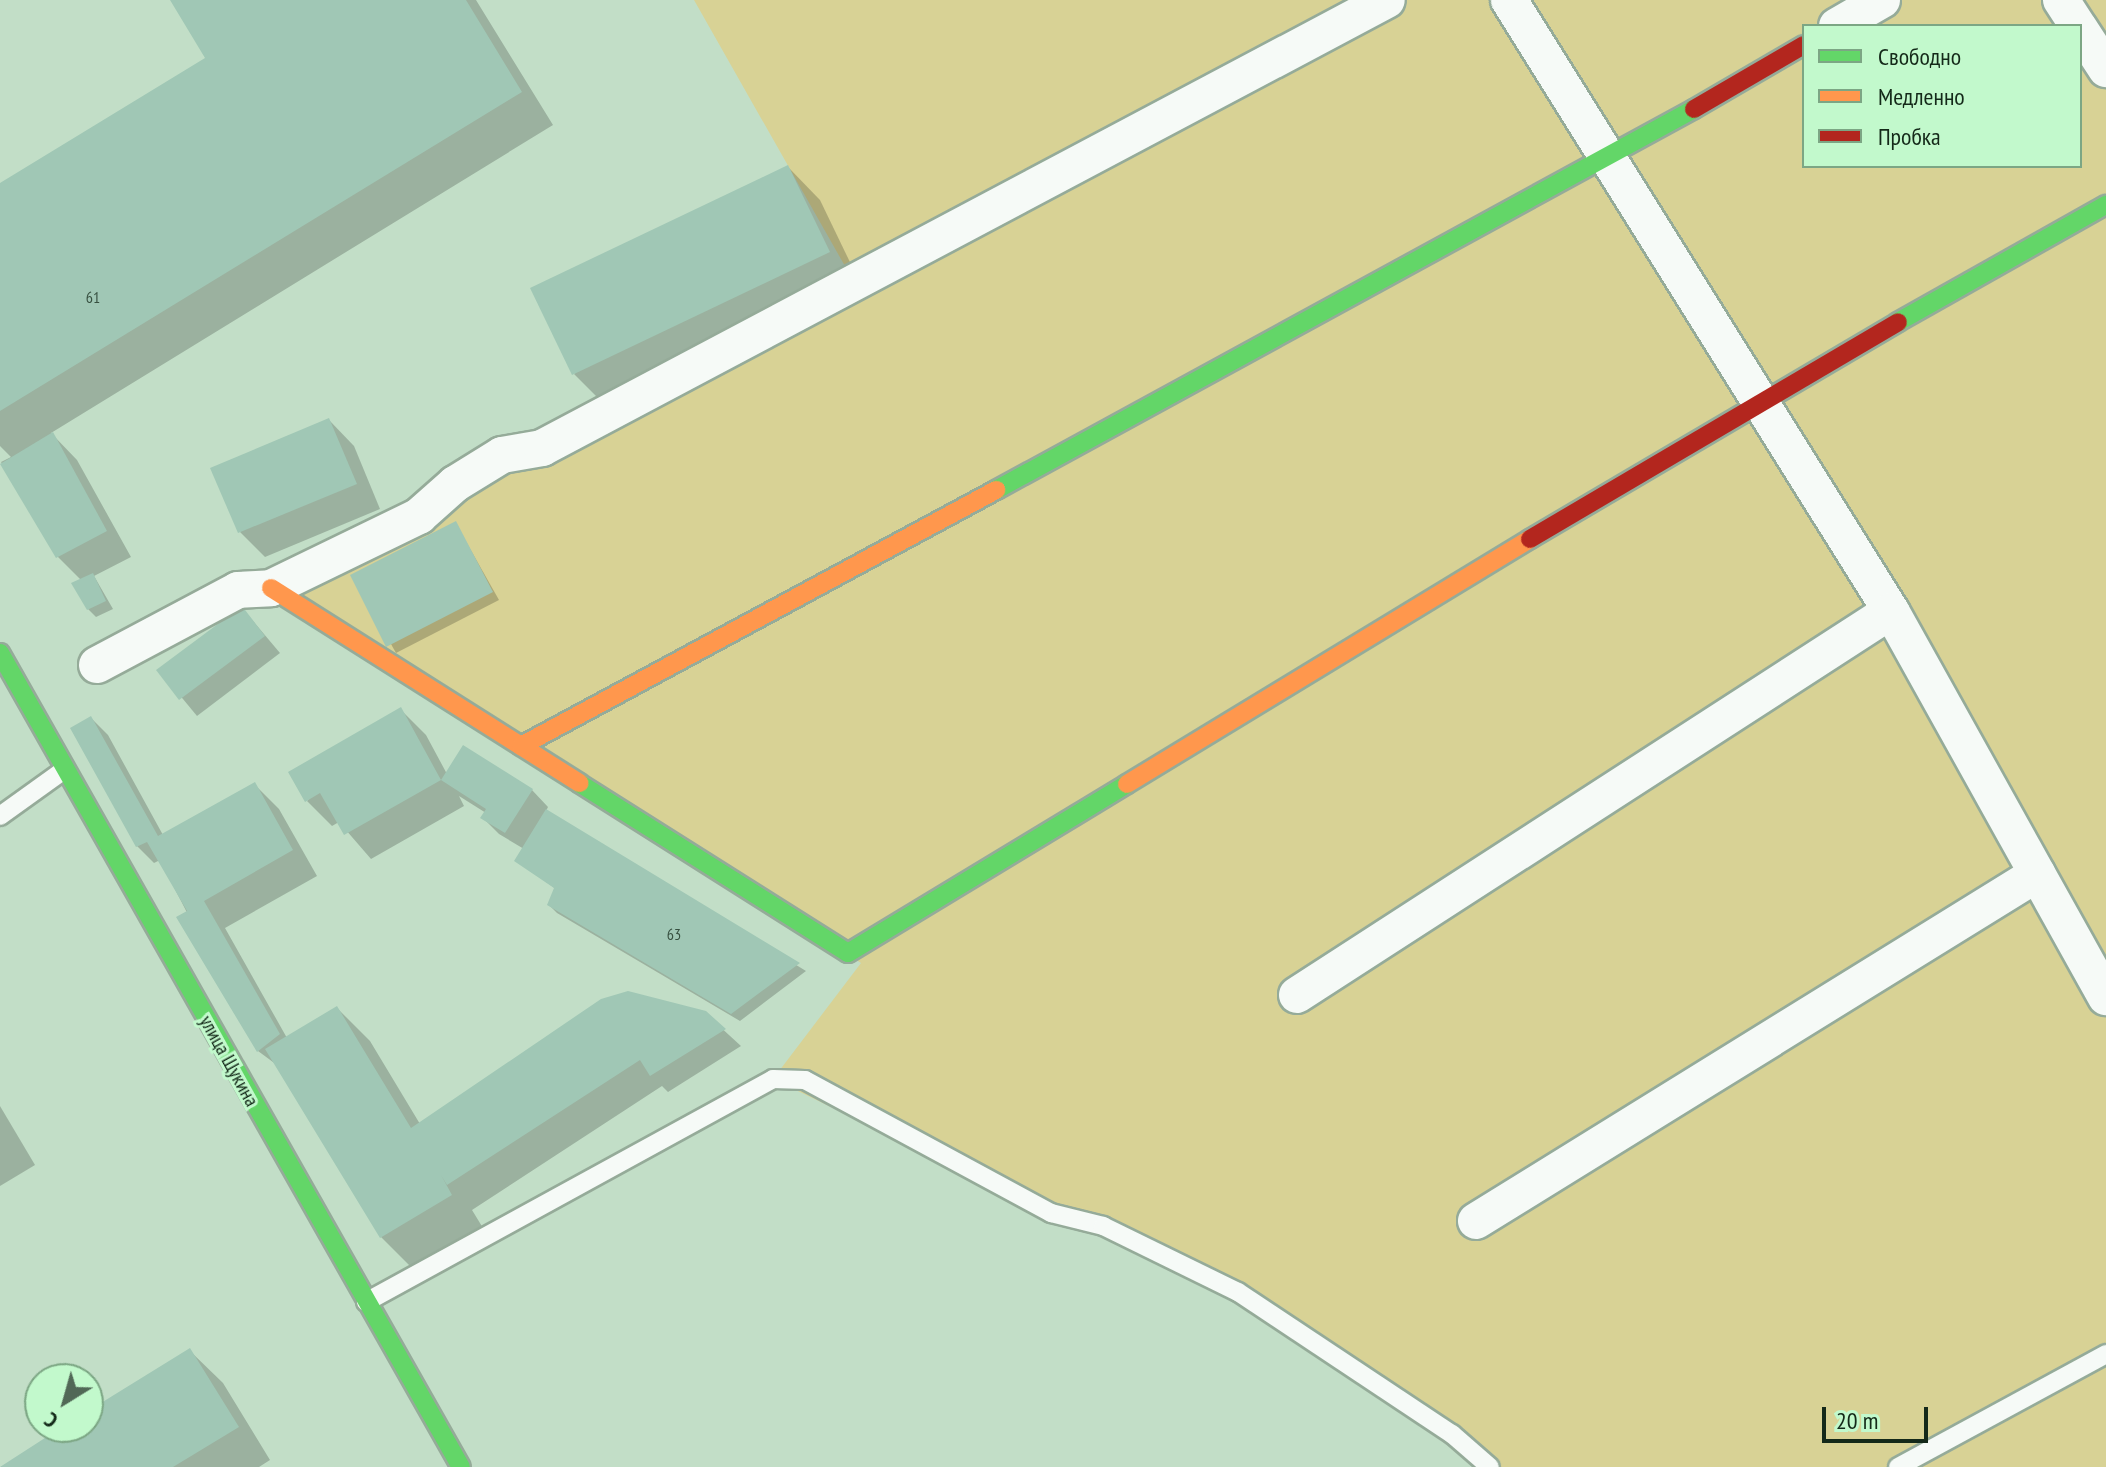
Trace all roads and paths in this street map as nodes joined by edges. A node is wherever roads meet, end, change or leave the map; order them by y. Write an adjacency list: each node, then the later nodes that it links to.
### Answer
1 (1387, 0): 13 (street)
2 (1509, 0): 10 (street)
3 (1882, 0): 5 (street)
4 (2061, 0): 6 (street)
5 (1840, 24)
6 (2076, 24)
7 (2082, 33): 9 (street)
8 (1802, 46): 10 (street)
9 (2106, 69)
10 (1609, 159): 12 (street); 17 (street)
11 (2106, 205): 12 (street)
12 (1759, 400): 14 (street); 17 (street)
13 (271, 588): 16 (street); 17 (street)
14 (1891, 611): 20 (street); 21 (street)
15 (0, 653): 18 (street, улица Щукина)
16 (97, 665)
17 (521, 746)
18 (64, 770): 19 (lane); 24 (street, улица Щукина)
19 (0, 816)
20 (2037, 874): 22 (street); 23 (street)
21 (1297, 995)
22 (2106, 997)
23 (1476, 1221)
24 (366, 1302): 26 (street, улица Щукина); 27 (lane)
25 (2106, 1354): 28 (lane)
26 (461, 1467)
27 (1490, 1467)
28 (1898, 1467)

